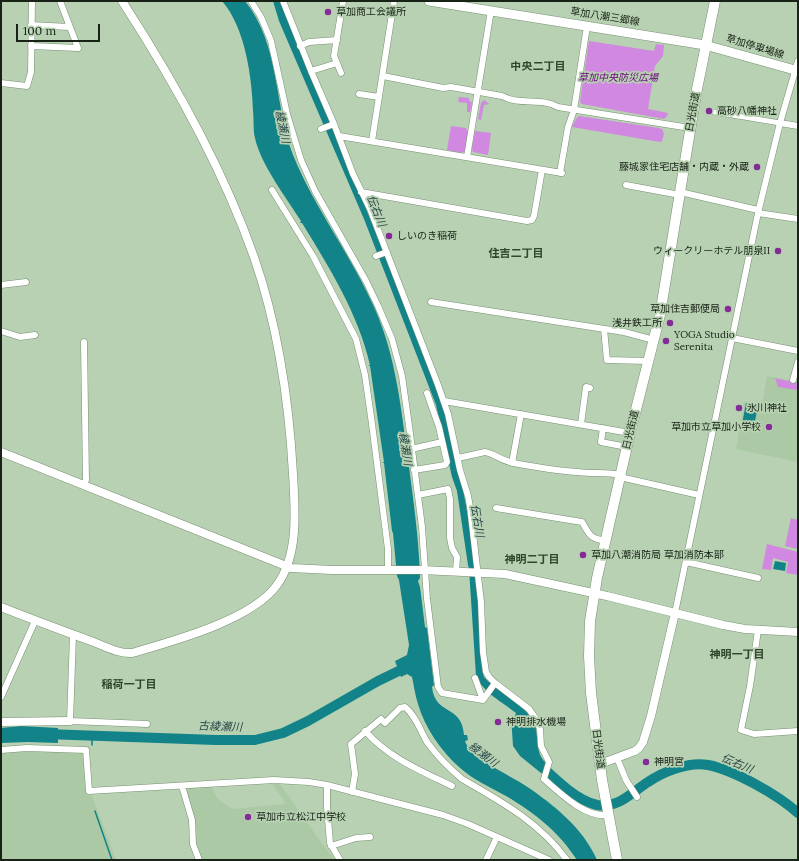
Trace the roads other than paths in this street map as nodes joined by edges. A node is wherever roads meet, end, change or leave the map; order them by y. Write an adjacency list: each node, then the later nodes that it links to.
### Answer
1 (32, 1): 11 (street)
2 (60, 1): 13 (street)
3 (122, 1): 82 (street)
4 (250, 1): 69 (street)
5 (283, 1): 17 (street)
6 (343, 1): 14 (street)
7 (394, 1): 23 (street)
8 (429, 1): 10 (main road, 草加八潮三郷線)
9 (715, 1): 15 (main road, 日光街道)
10 (491, 10): 12 (main road, 草加八潮三郷線); 25 (street)
11 (32, 24): 13 (street); 16 (street)
12 (587, 26): 15 (main road, 草加八潮三郷線); 28 (street)
13 (69, 27): 16 (street)
14 (337, 40): 17 (street); 19 (street)
15 (705, 45): 21 (main road, 草加停車場線); 33 (main road, 日光街道)
16 (31, 46): 24 (street)
17 (300, 46): 20 (street)
18 (798, 61): 21 (street)
19 (337, 63): 20 (street); 22 (street)
20 (311, 71): 31 (street)
21 (796, 71): 30 (street)
22 (341, 74)
23 (383, 76): 25 (street); 27 (street)
24 (1, 83)
25 (478, 92): 28 (street); 37 (street)
26 (360, 94): 27 (street)
27 (379, 97): 36 (street)
28 (574, 110): 33 (street); 38 (street)
29 (714, 112): 30 (street)
30 (780, 123): 32 (street); 43 (street)
31 (334, 124): 34 (street); 35 (street)
32 (798, 126)
33 (690, 128): 42 (main road, 日光街道)
34 (322, 129)
35 (339, 136): 36 (street); 41 (street)
36 (372, 141): 37 (street)
37 (467, 157): 38 (street)
38 (542, 170): 41 (street)
39 (626, 185): 42 (street)
40 (272, 190): 83 (street)
41 (361, 192): 45 (street)
42 (680, 193): 43 (street); 54 (main road, 日光街道)
43 (758, 212): 44 (street); 53 (street)
44 (798, 219)
45 (387, 252): 46 (street); 62 (street)
46 (376, 256)
47 (26, 282): 48 (street)
48 (1, 285)
49 (431, 302): 50 (street)
50 (604, 329): 54 (street); 57 (street)
51 (1, 331): 52 (street)
52 (35, 335)
53 (732, 338): 56 (street); 77 (street)
54 (654, 340): 57 (main road, 日光街道)
55 (84, 342): 76 (street)
56 (798, 351)
57 (648, 361): 66 (main road, 日光街道)
58 (798, 362): 59 (street)
59 (793, 380)
60 (590, 388): 64 (street)
61 (427, 393): 67 (street)
62 (444, 401): 63 (street); 71 (street)
63 (521, 414): 64 (street); 73 (street)
64 (581, 424): 65 (street)
65 (603, 428): 66 (street); 68 (street)
66 (630, 433): 68 (main road, 日光街道)
67 (442, 442): 69 (street); 72 (street)
68 (627, 447): 75 (main road, 日光街道)
69 (411, 449): 74 (street)
70 (1, 452): 76 (street)
71 (458, 460): 72 (street); 73 (street); 86 (street)
72 (447, 462): 74 (street)
73 (512, 463): 75 (street)
74 (414, 470): 78 (street)
75 (620, 476): 77 (street); 80 (main road, 日光街道)
76 (84, 485): 82 (street)
77 (699, 495): 81 (street)
78 (418, 496): 84 (street); 85 (street)
79 (496, 508): 80 (street)
80 (606, 542): 88 (main road, 日光街道)
81 (686, 562): 87 (street); 90 (street)
82 (286, 567): 83 (street); 94 (street)
83 (390, 570): 84 (street)
84 (424, 571): 85 (street); 98 (street)
85 (456, 572): 86 (street)
86 (478, 573): 88 (street); 96 (street)
87 (758, 578)
88 (594, 593): 90 (street); 106 (main road, 日光街道)
89 (1, 607): 91 (street)
90 (675, 613): 92 (street); 105 (street)
91 (35, 621): 94 (street); 97 (street)
92 (758, 630): 93 (street); 102 (street)
93 (798, 632)
94 (73, 635): 99 (street)
95 (475, 678): 98 (street)
96 (495, 683): 98 (street); 112 (street)
97 (1, 697)
98 (483, 700)
99 (70, 721): 100 (street); 101 (street)
100 (1, 722)
101 (147, 724)
102 (798, 731)
103 (365, 732): 109 (street); 110 (street); 120 (street)
104 (1, 750): 108 (street)
105 (617, 758): 106 (street); 111 (street)
106 (600, 764): 112 (main road, 日光街道)
107 (328, 785): 108 (street); 110 (street); 115 (street)
108 (182, 786): 117 (street)
109 (452, 786)
110 (352, 792): 114 (street)
111 (637, 796)
112 (608, 813): 121 (main road, 日光街道)
113 (370, 837): 115 (street)
114 (496, 837): 116 (street); 119 (street)
115 (331, 846): 118 (street)
116 (488, 859)
117 (199, 860)
118 (340, 860)
119 (549, 860)
120 (567, 860)
121 (617, 860)

